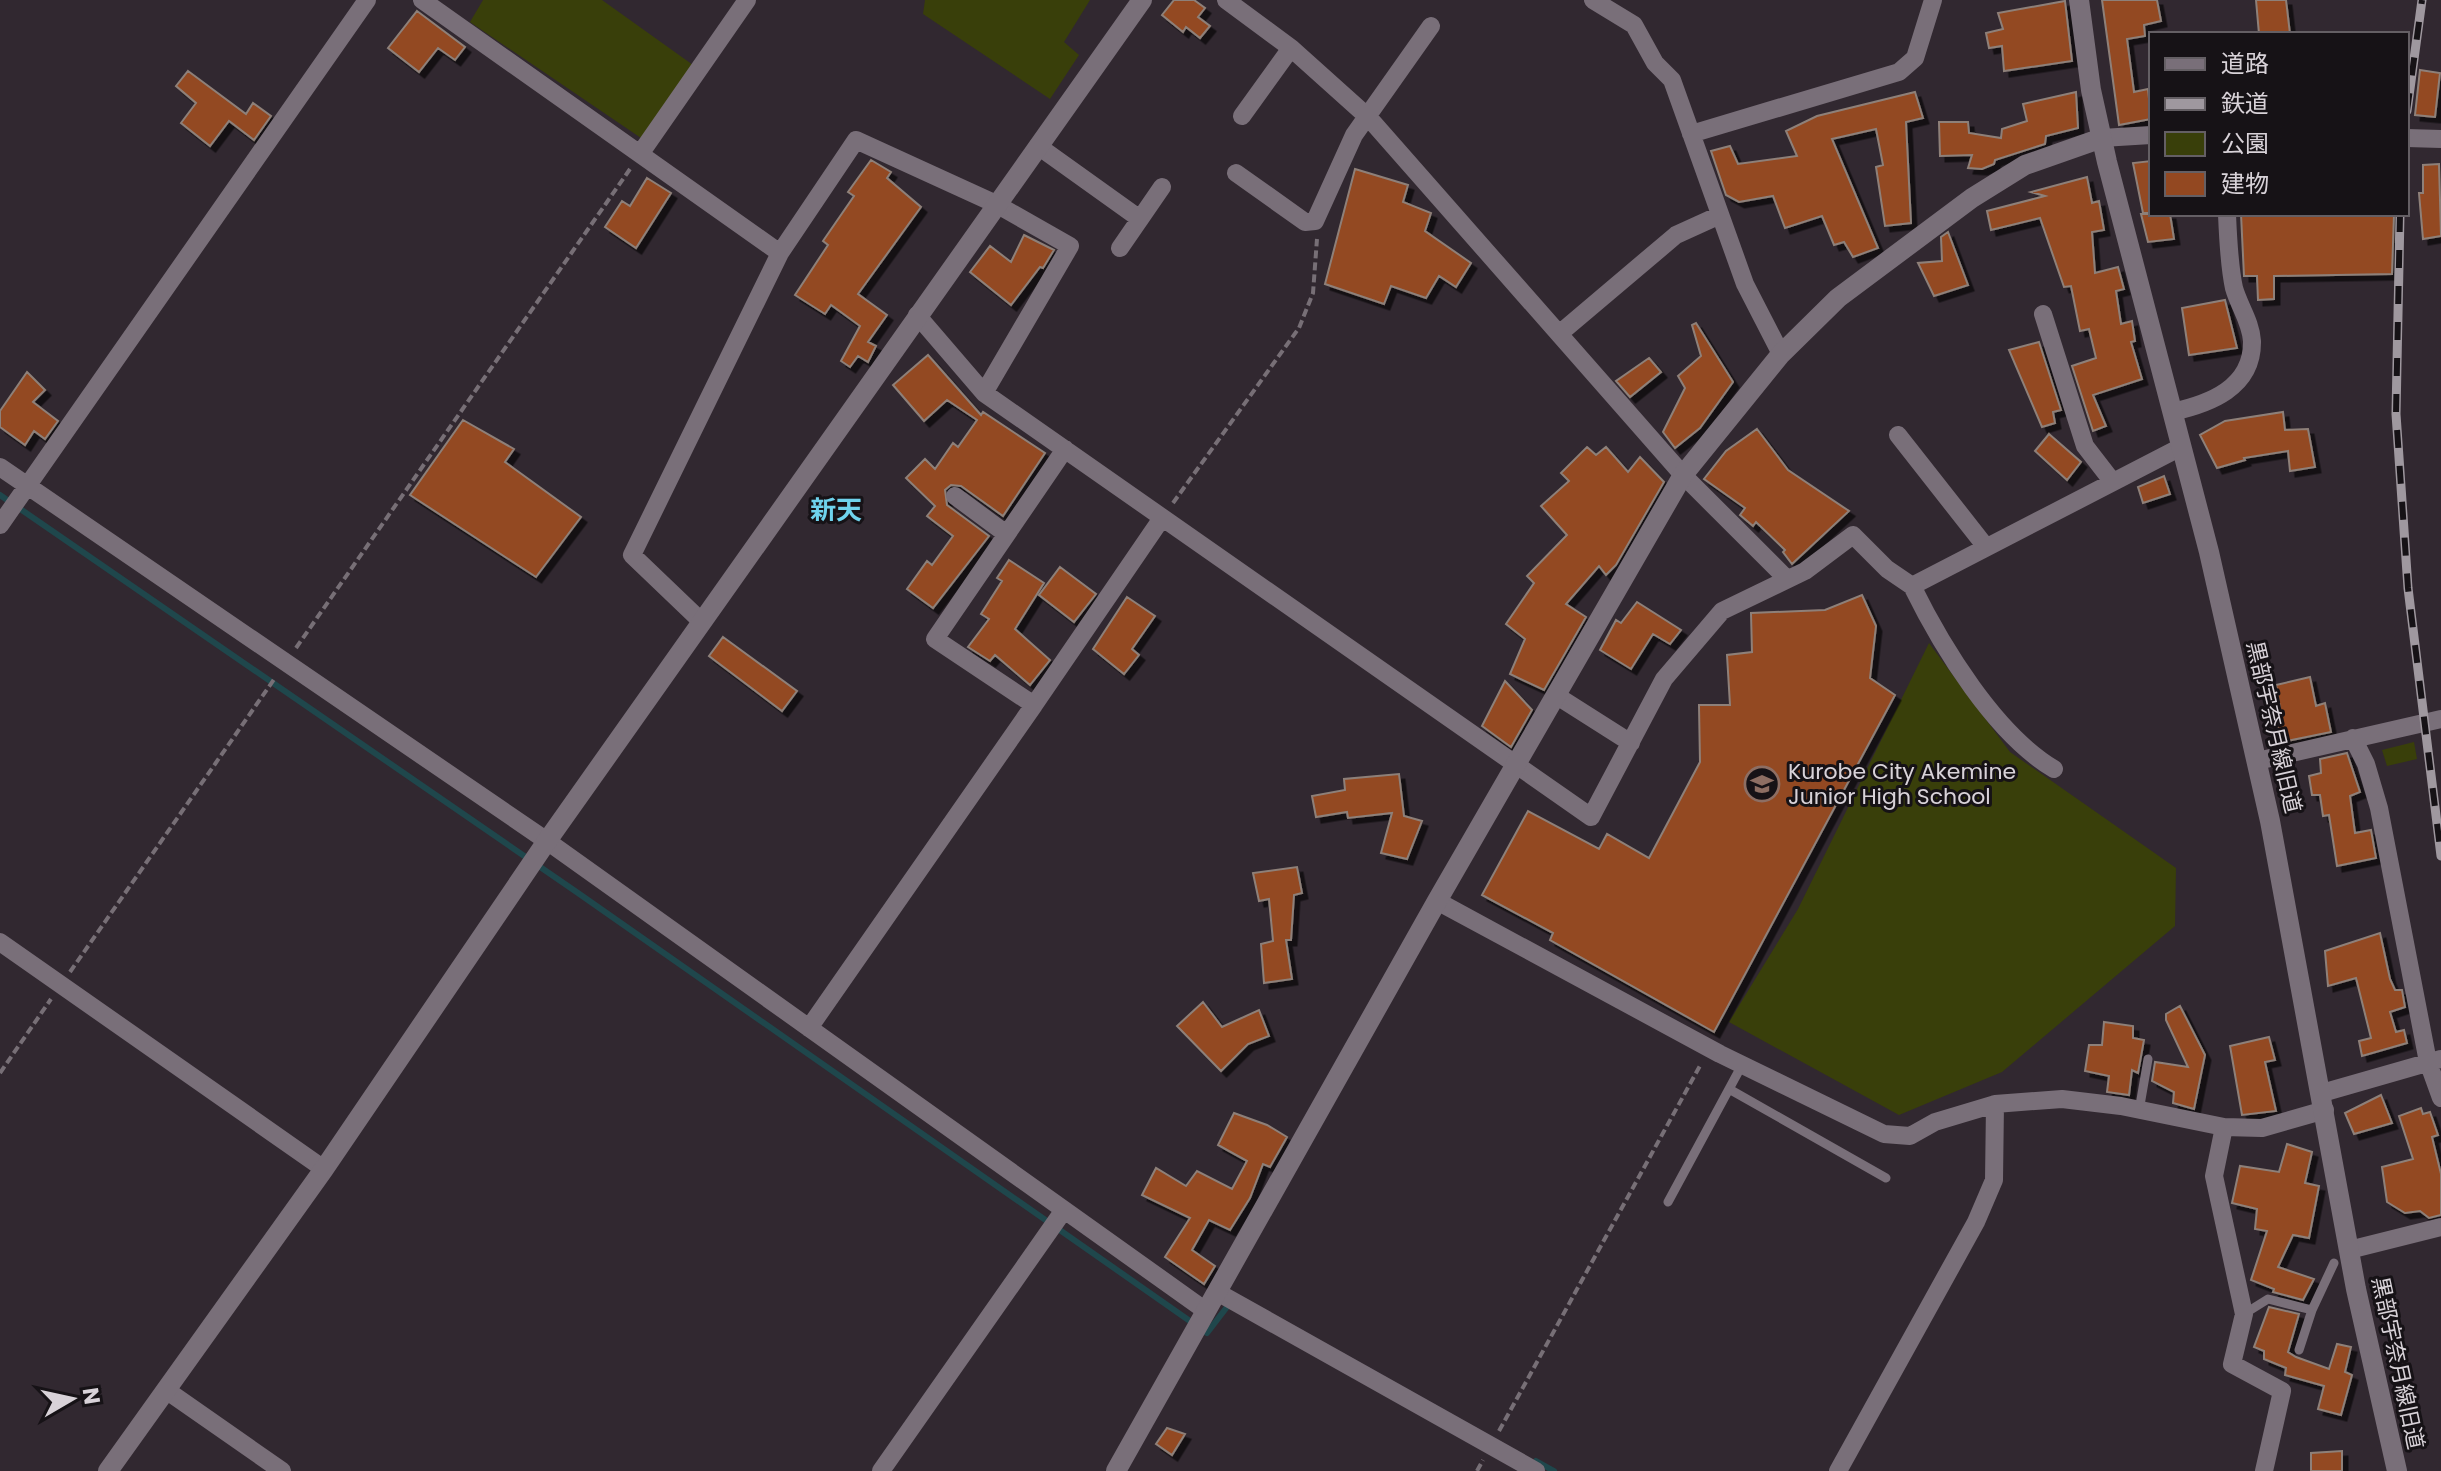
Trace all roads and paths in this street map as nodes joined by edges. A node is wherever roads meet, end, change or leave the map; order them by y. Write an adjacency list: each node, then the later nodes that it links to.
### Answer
1 (367, 0): 41 (street)
2 (422, 0): 19 (street)
3 (747, 0): 19 (street)
4 (1142, 0): 18 (street)
5 (1226, 0): 10 (street)
6 (1593, 0): 13 (street)
7 (1933, 0): 13 (street)
8 (2079, 0): 15 (street, 黒部宇奈月線旧道)
9 (1431, 26): 12 (street)
10 (1291, 48): 11 (street); 12 (street)
11 (1242, 116)
12 (1369, 118): 26 (street); 31 (street)
13 (1691, 134): 23 (street)
14 (2149, 135): 15 (street)
15 (2102, 138): 32 (street); 34 (street, 黒部宇奈月線旧道)
16 (2409, 138): 17 (street)
17 (2441, 139)
18 (1038, 146): 22 (street); 25 (street)
19 (640, 154): 28 (street); 50 (path)
20 (1236, 173): 26 (street)
21 (1162, 187): 25 (street)
22 (996, 204): 28 (street); 30 (street); 33 (street)
23 (1720, 215): 31 (street); 32 (street)
24 (2227, 216): 34 (street)
25 (1140, 219): 27 (street)
26 (1315, 221): 43 (path)
27 (1120, 248)
28 (780, 253): 49 (street)
29 (2043, 314): 40 (street)
30 (917, 315): 33 (street); 49 (street)
31 (1559, 334): 39 (street)
32 (1781, 354): 39 (street)
33 (984, 393): 37 (street)
34 (2172, 412): 36 (street, 黒部宇奈月線旧道)
35 (1898, 435): 46 (street)
36 (2181, 447): 40 (street); 56 (street, 黒部宇奈月線旧道)
37 (1065, 449): 43 (street); 45 (street)
38 (0, 467): 41 (street)
39 (1683, 475): 47 (street); 51 (street)
40 (2112, 481): 46 (street)
41 (28, 486): 44 (street); 50 (street)
42 (955, 496): 45 (street)
43 (1162, 518): 52 (street); 57 (street)
44 (0, 525)
45 (1005, 533): 52 (street)
46 (1986, 547): 48 (street)
47 (1786, 578): 48 (street); 55 (street)
48 (1912, 586): 58 (street)
49 (702, 622): 59 (street)
50 (283, 667): 59 (street); 62 (path)
51 (1557, 696): 55 (street); 57 (street)
52 (1034, 705): 63 (street)
53 (2441, 719): 54 (street)
54 (2353, 738): 56 (street); 66 (street)
55 (1631, 743): 57 (street)
56 (2257, 761): 71 (street, 黒部宇奈月線旧道)
57 (1515, 766): 60 (street)
58 (2054, 769)
59 (547, 841): 63 (street); 75 (street)
60 (1437, 901): 64 (street); 81 (street)
61 (0, 942): 62 (street)
62 (61, 985): 68 (path); 75 (street)
63 (809, 1028): 78 (street)
64 (1710, 1048): 67 (street); 87 (path)
65 (2148, 1059): 73 (lane)
66 (2434, 1061): 70 (street); 71 (street)
67 (1742, 1065): 69 (lane); 72 (street)
68 (0, 1073)
69 (1729, 1089): 76 (lane); 77 (lane)
70 (2441, 1098)
71 (2324, 1102): 74 (street); 80 (street, 黒部宇奈月線旧道)
72 (1995, 1104): 73 (street); 95 (street)
73 (2139, 1111): 74 (street)
74 (2224, 1127): 84 (street)
75 (324, 1169): 86 (street)
76 (1886, 1178)
77 (1668, 1202)
78 (1064, 1210): 83 (street); 91 (street)
79 (2441, 1227): 80 (street)
80 (2342, 1256): 82 (lane); 88 (street, 黒部宇奈月線旧道)
81 (1217, 1292): 83 (street); 87 (street)
82 (2312, 1310): 84 (lane); 85 (lane)
83 (1206, 1311): 92 (street)
84 (2244, 1314): 96 (street)
85 (2299, 1350)
86 (166, 1390): 89 (street); 90 (street)
87 (1491, 1446): 93 (path); 94 (street)
88 (2389, 1448): 97 (street); 98 (street, 黒部宇奈月線旧道)
89 (108, 1471)
90 (282, 1471)
91 (881, 1471)
92 (1116, 1471)
93 (1477, 1471)
94 (1536, 1471)
95 (1838, 1471)
96 (2264, 1471)
97 (2385, 1471)
98 (2397, 1471)

